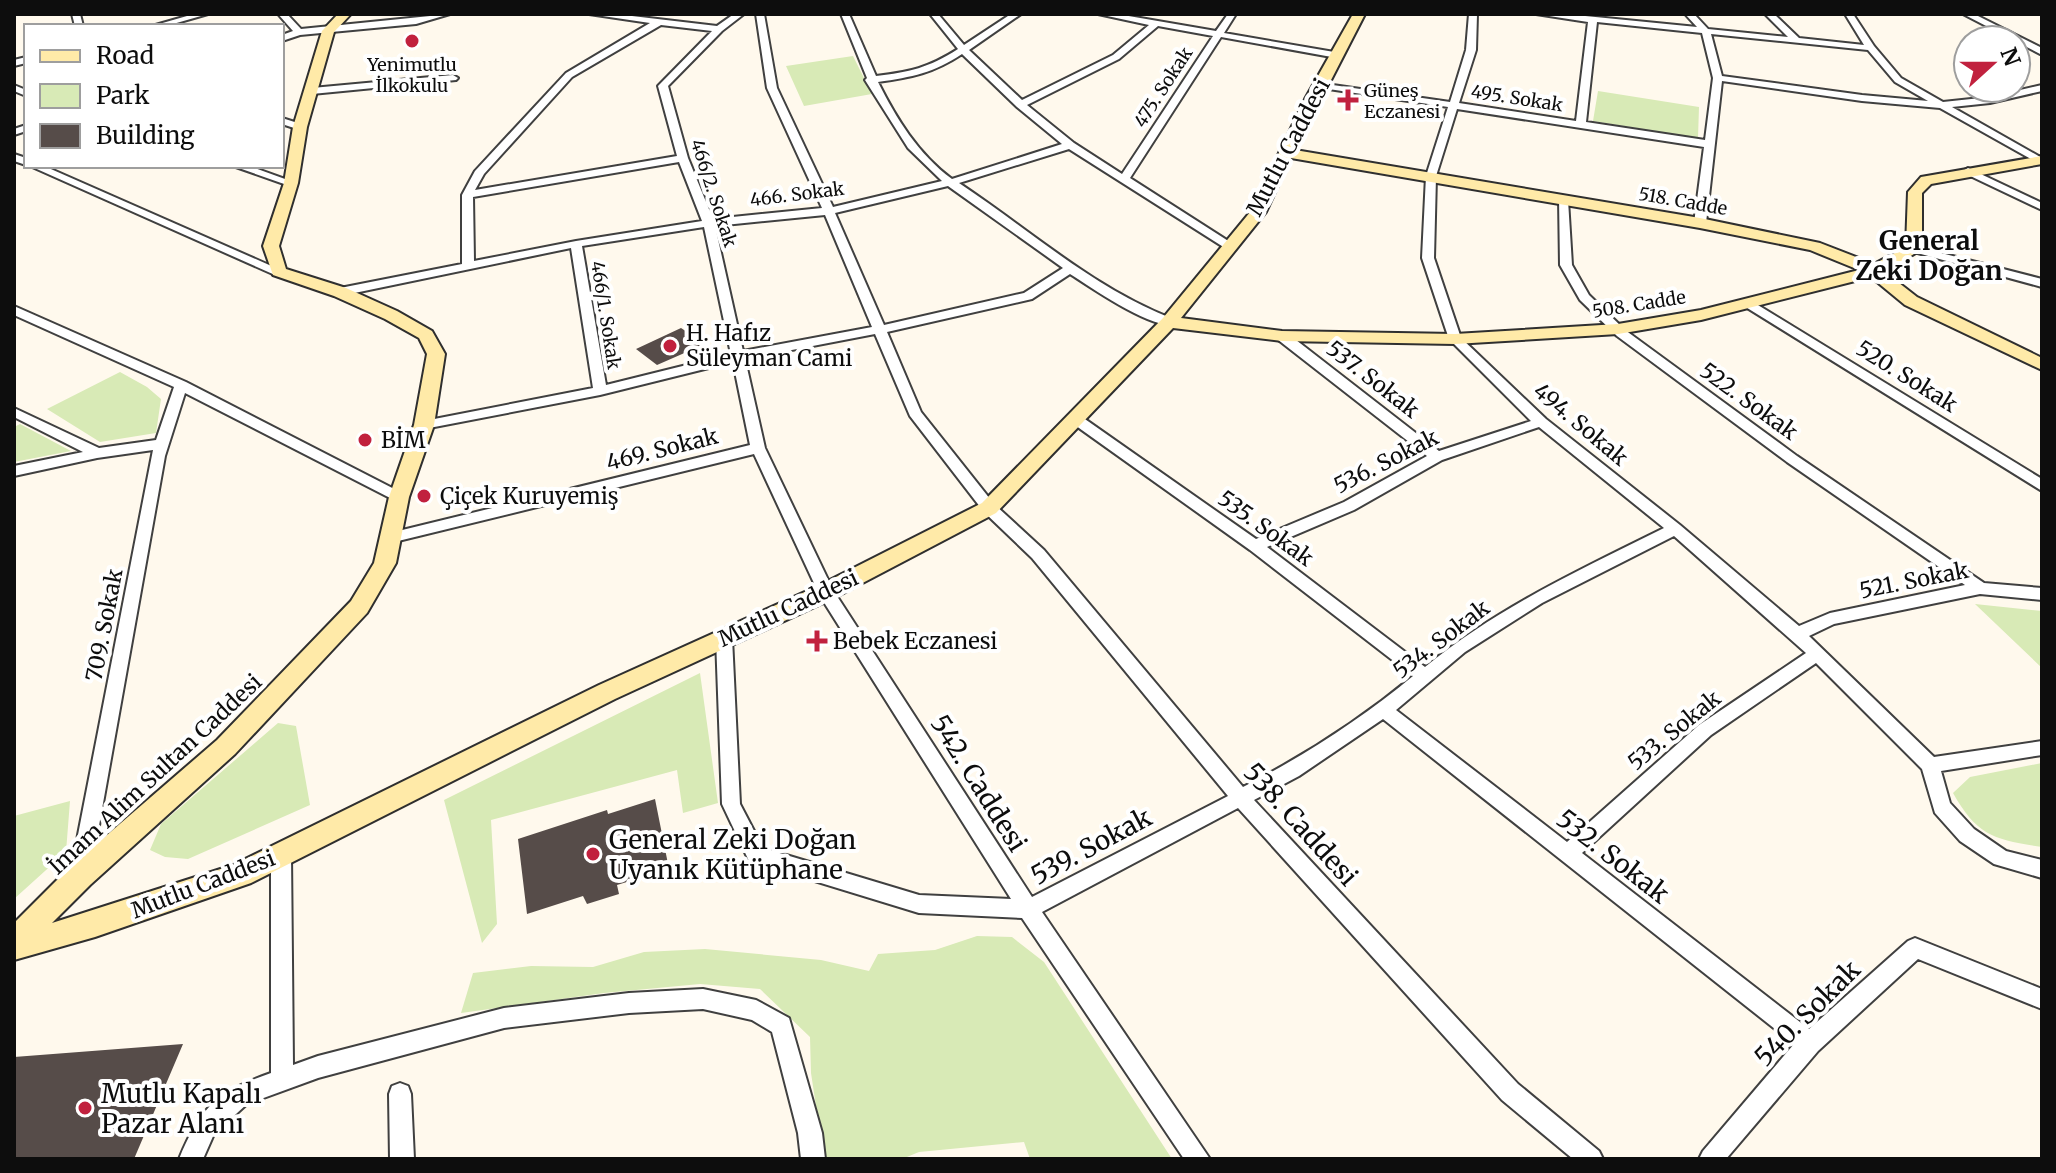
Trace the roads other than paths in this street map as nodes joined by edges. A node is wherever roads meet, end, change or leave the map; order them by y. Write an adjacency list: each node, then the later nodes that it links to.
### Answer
1 (204, 14): 20 (street)
2 (282, 14): 27 (street)
3 (345, 14): 26 (street)
4 (446, 14): 26 (street)
5 (740, 14): 25 (street, 466/2. Sokak)
6 (760, 14): 62 (street, 538. Caddesi)
7 (845, 14): 38 (street)
8 (934, 14): 33 (street)
9 (1017, 14): 33 (street)
10 (1102, 14): 23 (street)
11 (1232, 14): 29 (street, 475. Sokak)
12 (1359, 14): 35 (street, Mutlu Caddesi)
13 (1472, 14): 43 (street, 494. Sokak)
14 (1540, 14): 21 (street)
15 (1689, 14): 28 (street)
16 (1769, 14): 31 (street)
17 (1849, 14): 32 (street)
18 (1967, 14): 34 (street)
19 (600, 15): 22 (street)
20 (181, 17): 24 (street)
21 (1593, 19): 28 (street); 46 (street)
22 (659, 22): 25 (street); 59 (street)
23 (1157, 23): 29 (street); 42 (street)
24 (162, 24)
25 (719, 29): 50 (street, 466/2. Sokak)
26 (328, 31): 27 (street); 41 (street)
27 (299, 32): 30 (street)
28 (1706, 32): 31 (street); 37 (street)
29 (1218, 33): 35 (street); 56 (street, 475. Sokak)
30 (284, 37)
31 (1798, 42): 32 (street)
32 (1871, 48): 44 (street)
33 (961, 50): 38 (street); 42 (street)
34 (2042, 52)
35 (1337, 55): 39 (street, Mutlu Caddesi)
36 (453, 78): 41 (street)
37 (1718, 78): 44 (street); 47 (street)
38 (870, 80): 57 (street)
39 (1322, 85): 43 (street, 495. Sokak); 49 (street, Mutlu Caddesi)
40 (2042, 88): 44 (street)
41 (312, 91): 45 (street)
42 (1020, 105): 48 (street)
43 (1455, 105): 46 (street, 495. Sokak); 55 (street, 494. Sokak)
44 (1941, 105): 51 (street)
45 (291, 124): 58 (street)
46 (1581, 124): 47 (street, 495. Sokak)
47 (1708, 144): 64 (street)
48 (1070, 145): 56 (street); 57 (street, 466. Sokak)
49 (1289, 153): 55 (street, 518. Cadde); 66 (street, Mutlu Caddesi)
50 (683, 158): 59 (street); 63 (street, 466/2. Sokak)
51 (2040, 160): 54 (street)
52 (40, 168): 71 (street)
53 (244, 168): 58 (street)
54 (1968, 171): 61 (street); 67 (street)
55 (1431, 176): 60 (street, 518. Cadde); 80 (street, 494. Sokak)
56 (1124, 179): 66 (street)
57 (952, 182): 62 (street, 466. Sokak); 69 (street)
58 (291, 183): 71 (street)
59 (467, 195): 68 (street)
60 (1563, 200): 64 (street, 518. Cadde); 78 (street, 522. Sokak)
61 (2042, 207)
62 (829, 211): 63 (street, 466. Sokak); 77 (street, 538. Caddesi)
63 (709, 223): 65 (street, 466. Sokak); 81 (street, 466/2. Sokak)
64 (1700, 223): 70 (street, 518. Cadde)
65 (576, 244): 68 (street, 466. Sokak); 84 (street, 466/1. Sokak)
66 (1229, 246): 76 (street, Mutlu Caddesi)
67 (1914, 249): 70 (street, 508. Cadde); 72 (street)
68 (468, 266): 73 (street, 466. Sokak)
69 (1071, 268): 76 (street); 77 (street)
70 (1874, 271): 74 (street, 508. Cadde); 82 (street, 518. Cadde)
71 (279, 272): 73 (street, İmam Alim Sultan Caddesi)
72 (2042, 283)
73 (340, 292): 88 (street, İmam Alim Sultan Caddesi)
74 (1748, 303): 78 (street, 508. Cadde); 94 (street, 520. Sokak)
75 (14, 310): 83 (street)
76 (1169, 322): 79 (street, 508. Cadde); 86 (street, Mutlu Caddesi)
77 (881, 329): 81 (street); 96 (street, 538. Caddesi)
78 (1618, 329): 80 (street, 508. Cadde); 100 (street, 522. Sokak)
79 (1282, 336): 80 (street, 508. Cadde); 92 (street, 537. Sokak)
80 (1455, 339): 87 (street, 494. Sokak)
81 (739, 356): 84 (street); 90 (street, 466/2. Sokak)
82 (2042, 365)
83 (181, 385): 89 (street, 709. Sokak); 95 (street)
84 (600, 391): 88 (street)
85 (14, 412): 91 (street)
86 (1077, 420): 96 (street, Mutlu Caddesi); 99 (street, 535. Sokak)
87 (1541, 422): 92 (street, 536. Sokak); 97 (street, 494. Sokak)
88 (424, 425): 95 (street, İmam Alim Sultan Caddesi)
89 (161, 444): 91 (street); 116 (street, 709. Sokak)
90 (758, 448): 98 (street, 469. Sokak); 101 (street, 466/2. Sokak)
91 (97, 453): 93 (street)
92 (1437, 457): 99 (street, 536. Sokak)
93 (14, 471)
94 (2042, 486)
95 (399, 497): 98 (street, İmam Alim Sultan Caddesi)
96 (989, 508): 101 (street, Mutlu Caddesi); 112 (street, 538. Caddesi)
97 (1675, 529): 105 (street, 494. Sokak); 108 (street, 534. Sokak)
98 (390, 538): 116 (street, İmam Alim Sultan Caddesi)
99 (1255, 546): 108 (street, 535. Sokak)
100 (1980, 588): 102 (street, 521. Sokak); 105 (street, 521. Sokak)
101 (826, 592): 106 (street, Mutlu Caddesi); 117 (street, 542. Caddesi)
102 (2023, 592): 103 (street, 521. Sokak); 104 (street)
103 (2042, 594)
104 (2042, 609)
105 (1797, 634): 107 (street, 494. Sokak)
106 (724, 638): 114 (street, Mutlu Caddesi); 117 (street, 539. Sokak)
107 (1818, 653): 111 (street, 494. Sokak); 113 (street, 533. Sokak)
108 (1425, 676): 109 (street, 534. Sokak)
109 (1384, 710): 112 (street, 534. Sokak); 113 (street, 532. Sokak)
110 (2042, 748): 111 (street)
111 (1930, 765): 115 (street)
112 (1240, 797): 117 (street, 539. Sokak); 127 (street, 538. Caddesi)
113 (1568, 853): 120 (street, 532. Sokak)
114 (281, 854): 118 (street, Mutlu Caddesi); 121 (street)
115 (2042, 869)
116 (80, 876): 118 (street, İmam Alim Sultan Caddesi)
117 (1028, 909): 126 (street, 542. Caddesi)
118 (14, 944)
119 (2042, 999): 120 (street, 540. Sokak)
120 (1810, 1043): 128 (street, 540. Sokak)
121 (282, 1080): 123 (street); 125 (street)
122 (400, 1094): 124 (street)
123 (191, 1159)
124 (402, 1159)
125 (813, 1159)
126 (1198, 1159)
127 (1591, 1159)
128 (1711, 1159)

